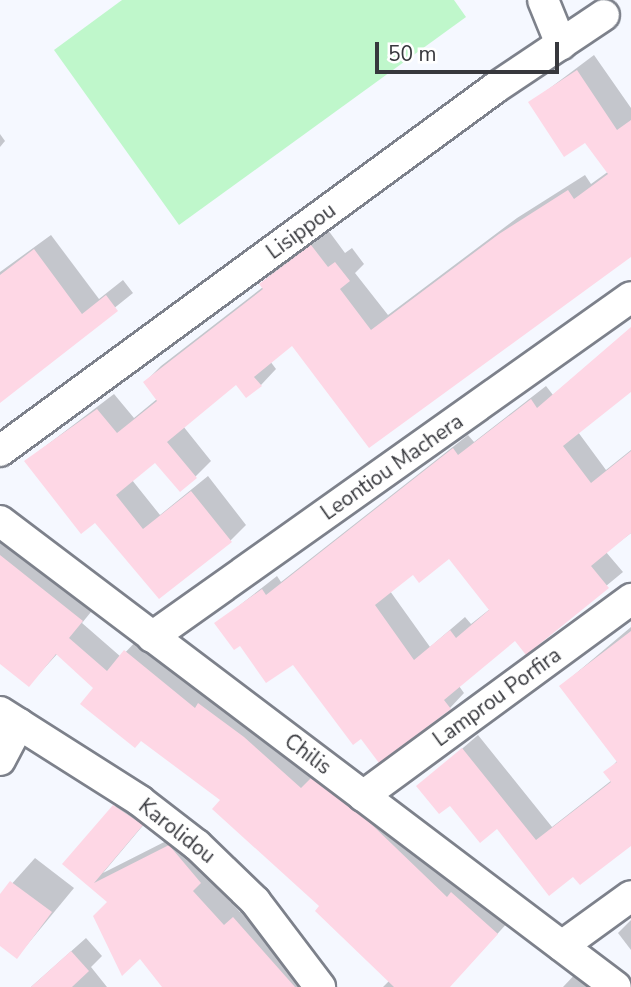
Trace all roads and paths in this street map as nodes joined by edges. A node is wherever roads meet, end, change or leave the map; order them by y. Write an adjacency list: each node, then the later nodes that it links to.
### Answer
1 (543, 0): 3 (street)
2 (604, 15): 3 (street, Lisippou)
3 (561, 44): 5 (street, Lisippou)
4 (631, 296): 8 (street, Leontiou Machera)
5 (0, 451)
6 (0, 521): 8 (street, Chilis)
7 (631, 599): 11 (street, Lamprou Porfira)
8 (152, 637): 11 (street, Chilis)
9 (9, 718): 10 (street); 14 (street, Karolidou)
10 (0, 760)
11 (363, 796): 13 (street, Chilis)
12 (631, 896): 13 (street)
13 (562, 946): 15 (street, Chilis)
14 (320, 987)
15 (616, 987)

